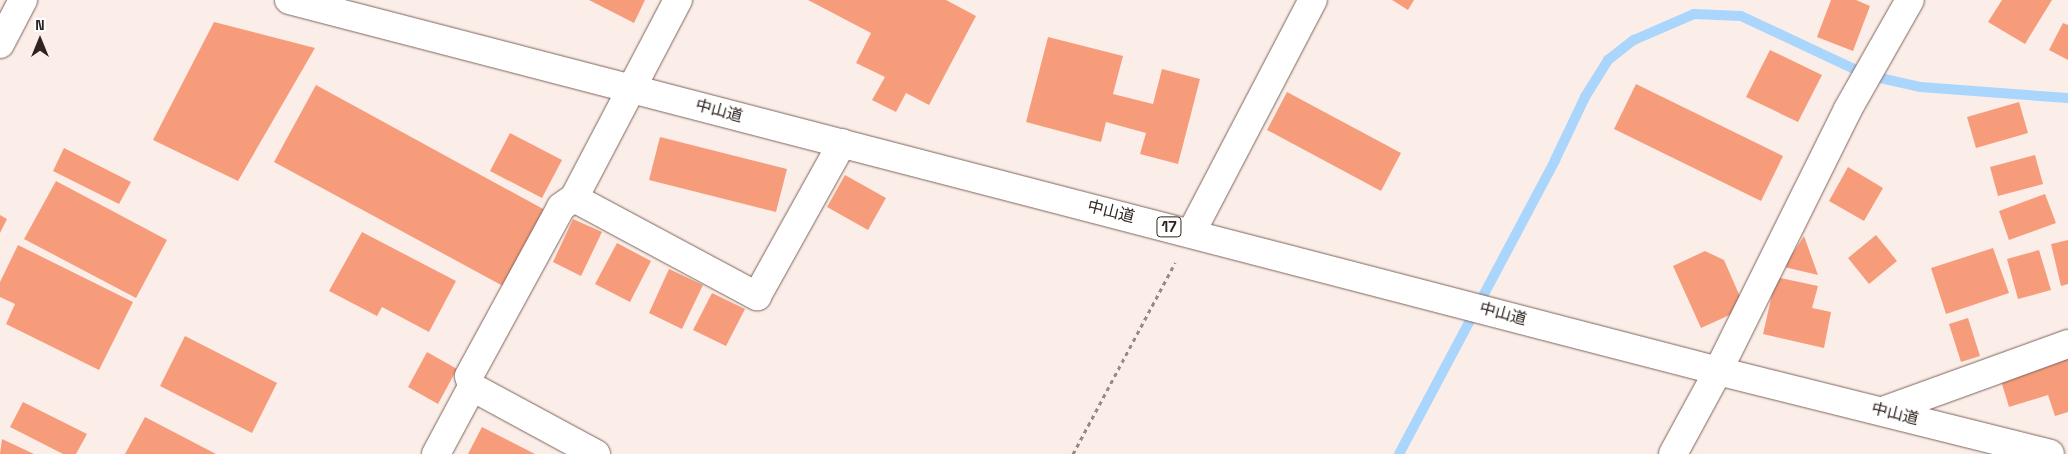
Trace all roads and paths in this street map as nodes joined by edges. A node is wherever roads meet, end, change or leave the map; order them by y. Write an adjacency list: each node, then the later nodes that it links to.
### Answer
1 (24, 0): 6 (main road)
2 (289, 0): 7 (main road, 中山道 / 17)
3 (678, 0): 7 (main road)
4 (1313, 0): 10 (main road)
5 (1910, 0): 12 (main road)
6 (0, 44)
7 (632, 88): 8 (main road, 中山道 / 17); 9 (main road)
8 (842, 143): 9 (main road); 10 (main road, 中山道 / 17)
9 (574, 198): 13 (main road)
10 (1191, 233): 12 (main road, 中山道 / 17); 17 (path)
11 (2068, 344): 14 (main road)
12 (1718, 371): 14 (main road, 中山道 / 17); 18 (main road)
13 (472, 387): 15 (main road); 16 (main road)
14 (1883, 411): 19 (main road, 中山道 / 17)
15 (436, 454)
16 (596, 454)
17 (1073, 454)
18 (1673, 454)
19 (2050, 454)

